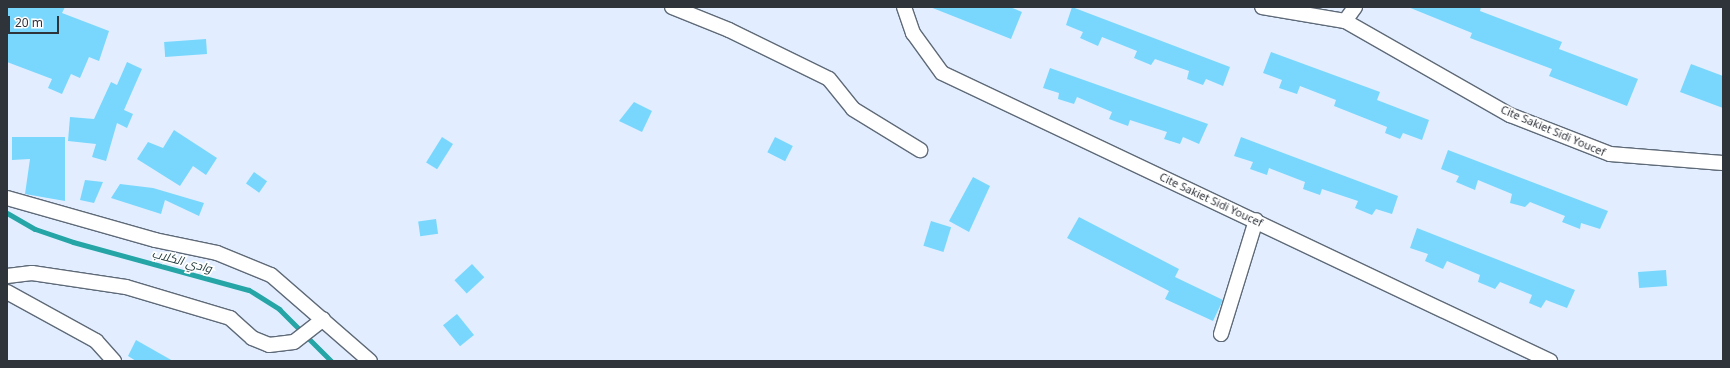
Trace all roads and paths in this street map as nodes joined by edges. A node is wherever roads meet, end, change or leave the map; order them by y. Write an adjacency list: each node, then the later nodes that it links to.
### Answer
1 (672, 7): 6 (street)
2 (904, 7): 9 (street, Cite Sakiet Sidi Youcef)
3 (1262, 7): 5 (street, Cite Sakiet Sidi Youcef)
4 (1355, 7): 5 (street)
5 (1345, 21): 7 (street, Cite Sakiet Sidi Youcef)
6 (920, 150)
7 (1723, 163)
8 (7, 198): 12 (street)
9 (1256, 220): 13 (street); 16 (street, Cite Sakiet Sidi Youcef)
10 (7, 276): 12 (street)
11 (7, 292): 14 (street)
12 (323, 319): 15 (street)
13 (1221, 334)
14 (114, 361)
15 (370, 361)
16 (1550, 361)

